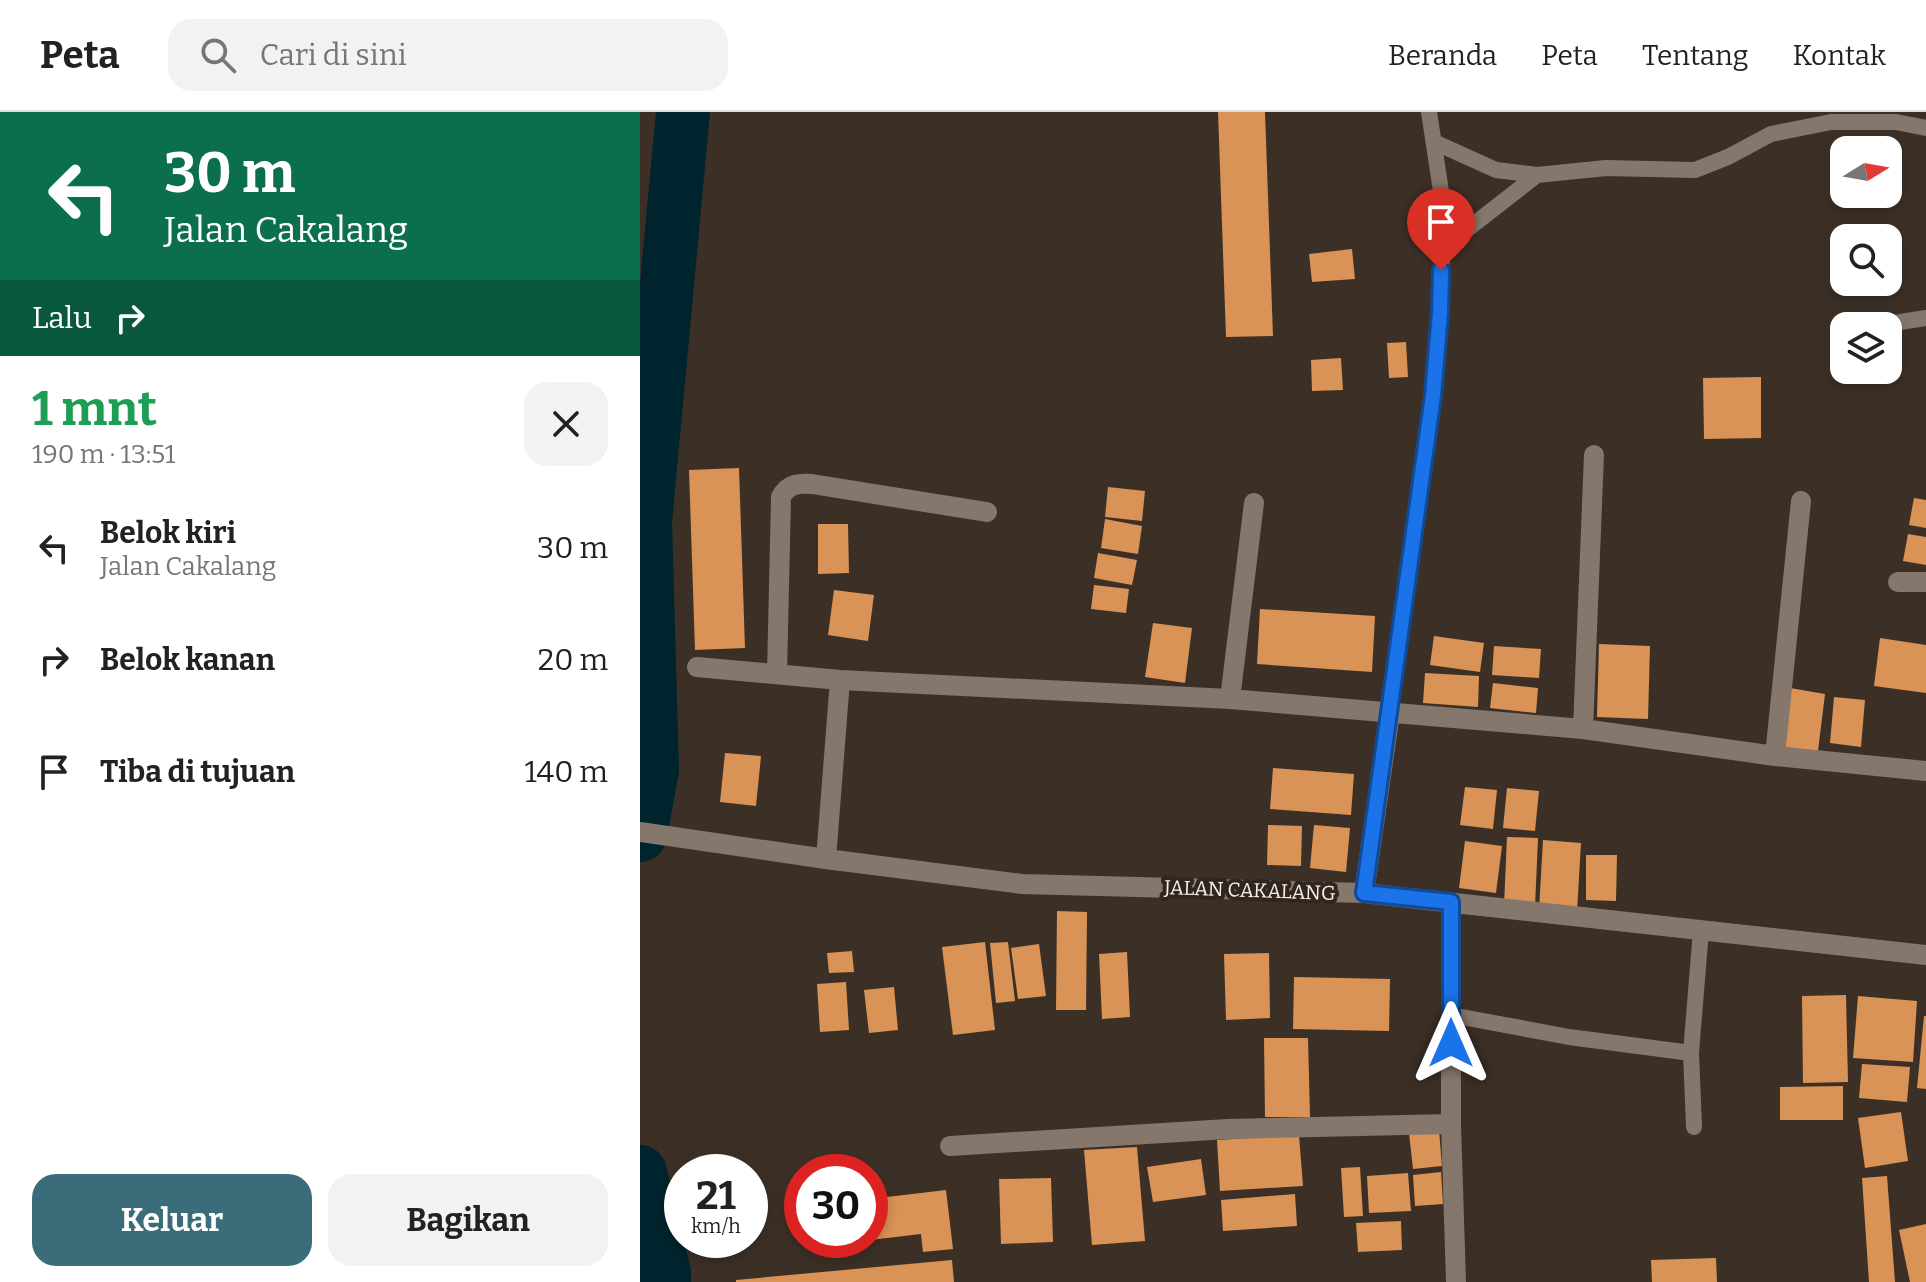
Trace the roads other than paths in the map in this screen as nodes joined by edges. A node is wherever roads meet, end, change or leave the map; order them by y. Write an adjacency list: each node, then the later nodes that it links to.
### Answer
1 (1429, 112): 3 (lane)
2 (1926, 128): 4 (lane)
3 (1434, 142): 4 (lane); 5 (lane)
4 (1537, 175): 5 (lane)
5 (1442, 249): 18 (lane)
6 (1926, 318): 7 (lane)
7 (1902, 322)
8 (1594, 455): 19 (street)
9 (1801, 501): 20 (street)
10 (1254, 503): 17 (street)
11 (987, 512): 15 (street)
12 (1898, 582): 13 (street)
13 (1926, 582)
14 (697, 667): 15 (street)
15 (777, 674): 16 (street)
16 (840, 680): 17 (street); 23 (street)
17 (1230, 699): 18 (street)
18 (1390, 713): 19 (street); 24 (street)
19 (1583, 729): 20 (street)
20 (1775, 756): 21 (street)
21 (1926, 771)
22 (640, 832): 23 (street, JALAN CAKALANG)
23 (826, 859): 24 (street, JALAN CAKALANG)
24 (1364, 893): 25 (street, JALAN CAKALANG)
25 (1451, 902): 26 (street, JALAN CAKALANG); 28 (street)
26 (1701, 930): 27 (street, JALAN CAKALANG); 29 (lane)
27 (1926, 955)
28 (1451, 1015): 29 (lane); 30 (street)
29 (1691, 1053): 31 (lane)
30 (1451, 1124): 32 (street); 33 (street)
31 (1694, 1127)
32 (950, 1146)
33 (1456, 1282)

